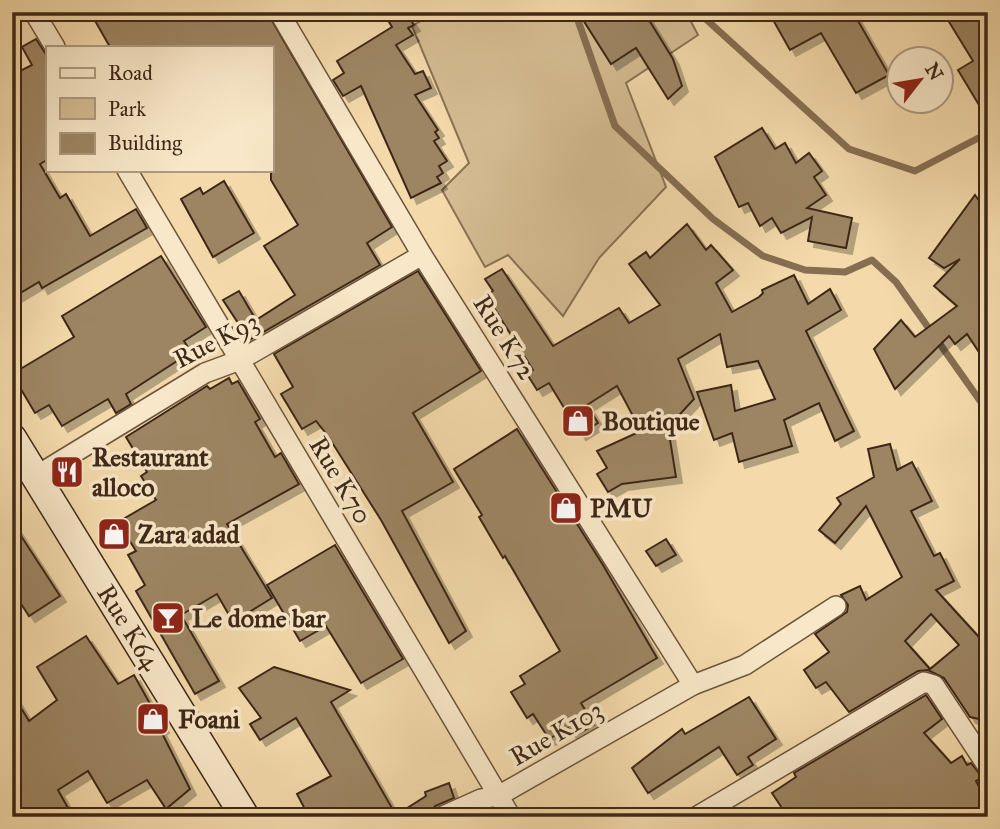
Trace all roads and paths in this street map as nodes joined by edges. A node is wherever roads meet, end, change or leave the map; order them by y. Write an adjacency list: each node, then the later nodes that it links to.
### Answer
1 (34, 12): 3 (street)
2 (279, 12): 5 (street, Rue K72)
3 (53, 46)
4 (128, 172): 6 (street, Rue K70)
5 (422, 255): 6 (street, Rue K93); 10 (street, Rue K72)
6 (240, 360): 8 (street, Rue K93); 12 (street, Rue K70)
7 (12, 438): 8 (street, Rue K64)
8 (36, 476): 13 (street, Rue K64)
9 (836, 606): 10 (street, Rue K103)
10 (693, 685): 12 (street, Rue K103)
11 (988, 767): 16 (street)
12 (498, 796): 14 (street, Rue K103); 15 (street, Rue K70)
13 (245, 817)
14 (441, 817)
15 (511, 817)
16 (696, 817)

